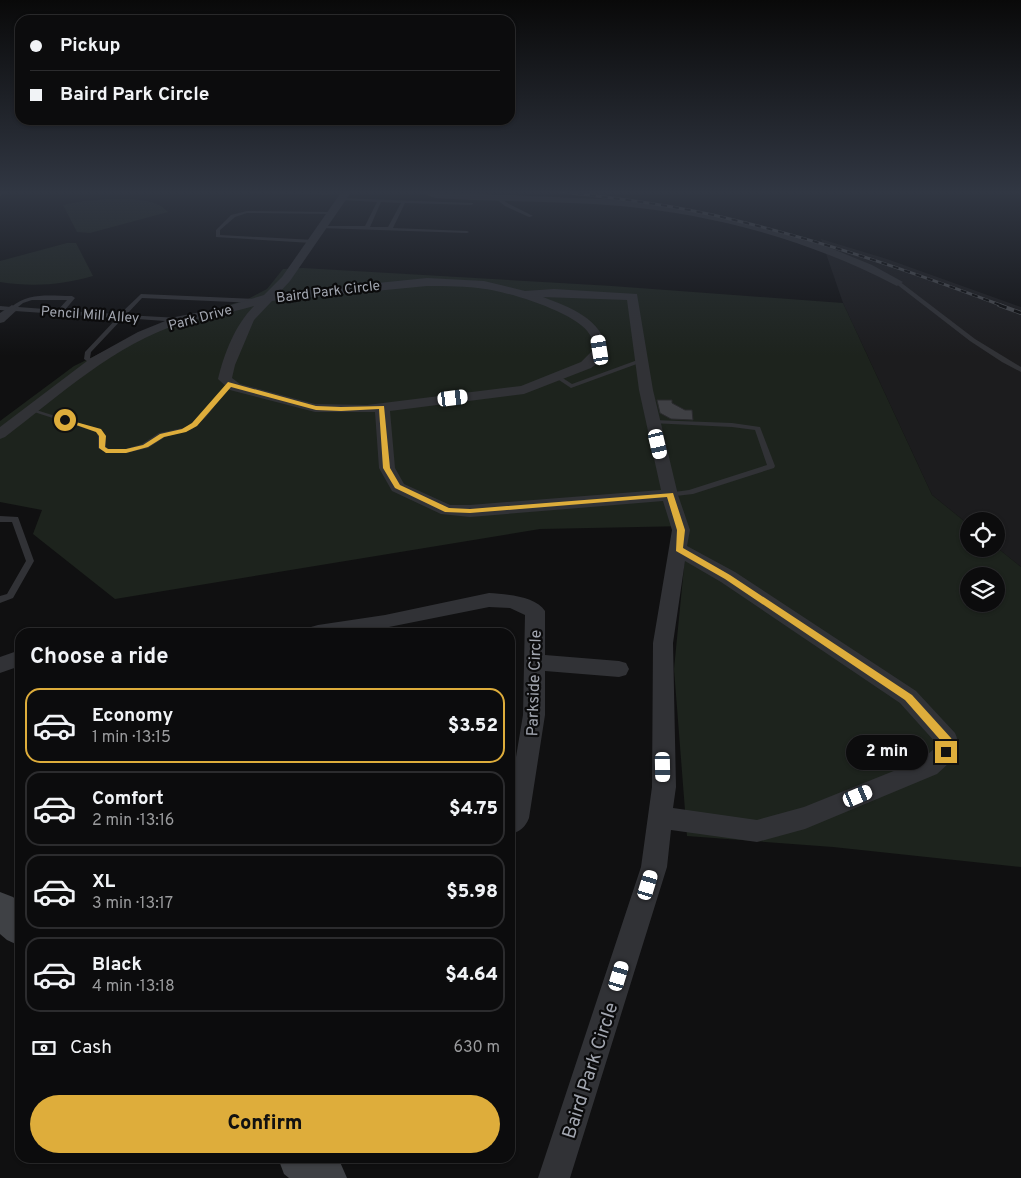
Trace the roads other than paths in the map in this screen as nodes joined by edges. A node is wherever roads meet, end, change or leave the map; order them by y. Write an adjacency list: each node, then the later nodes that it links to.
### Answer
1 (309, 246): 5 (street)
2 (815, 246): 3 (street)
3 (897, 282): 13 (lane)
4 (523, 295): 5 (street, Baird Park Circle); 11 (street, Baird Park Circle); 14 (street, Baird Park Circle)
5 (262, 300): 8 (lane); 10 (street, Park Drive); 15 (street, Baird Park Circle)
6 (6, 309): 7 (lane, Pencil Mill Alley); 7 (lane); 9 (street)
7 (59, 312): 8 (lane, Pencil Mill Alley)
8 (122, 316): 10 (lane, Pencil Mill Alley); 12 (lane)
9 (0, 319)
10 (179, 320): 12 (street, Park Drive)
11 (643, 360): 14 (lane); 18 (street, Baird Park Circle)
12 (93, 363): 17 (street, Park Drive)
13 (1021, 370)
14 (559, 378): 16 (street, Baird Park Circle)
15 (230, 383): 16 (street, Baird Park Circle); 17 (lane)
16 (382, 407): 20 (street)
17 (32, 410): 19 (street, Park Drive)
18 (653, 422): 20 (street, Baird Park Circle); 20 (lane)
19 (0, 434)
20 (670, 495): 22 (street, Baird Park Circle)
21 (0, 519): 23 (lane)
22 (679, 549): 29 (street, Baird Park Circle); 29 (street)
23 (0, 600)
24 (345, 628): 26 (street, Parkside Circle)
25 (15, 660): 27 (street)
26 (536, 662): 28 (street); 30 (street, Parkside Circle)
27 (0, 665)
28 (619, 669)
29 (660, 817): 35 (street, Baird Park Circle)
30 (515, 820)
31 (0, 910): 32 (main road)
32 (15, 923)
33 (306, 1163): 34 (main road)
34 (324, 1178)
35 (554, 1178)

